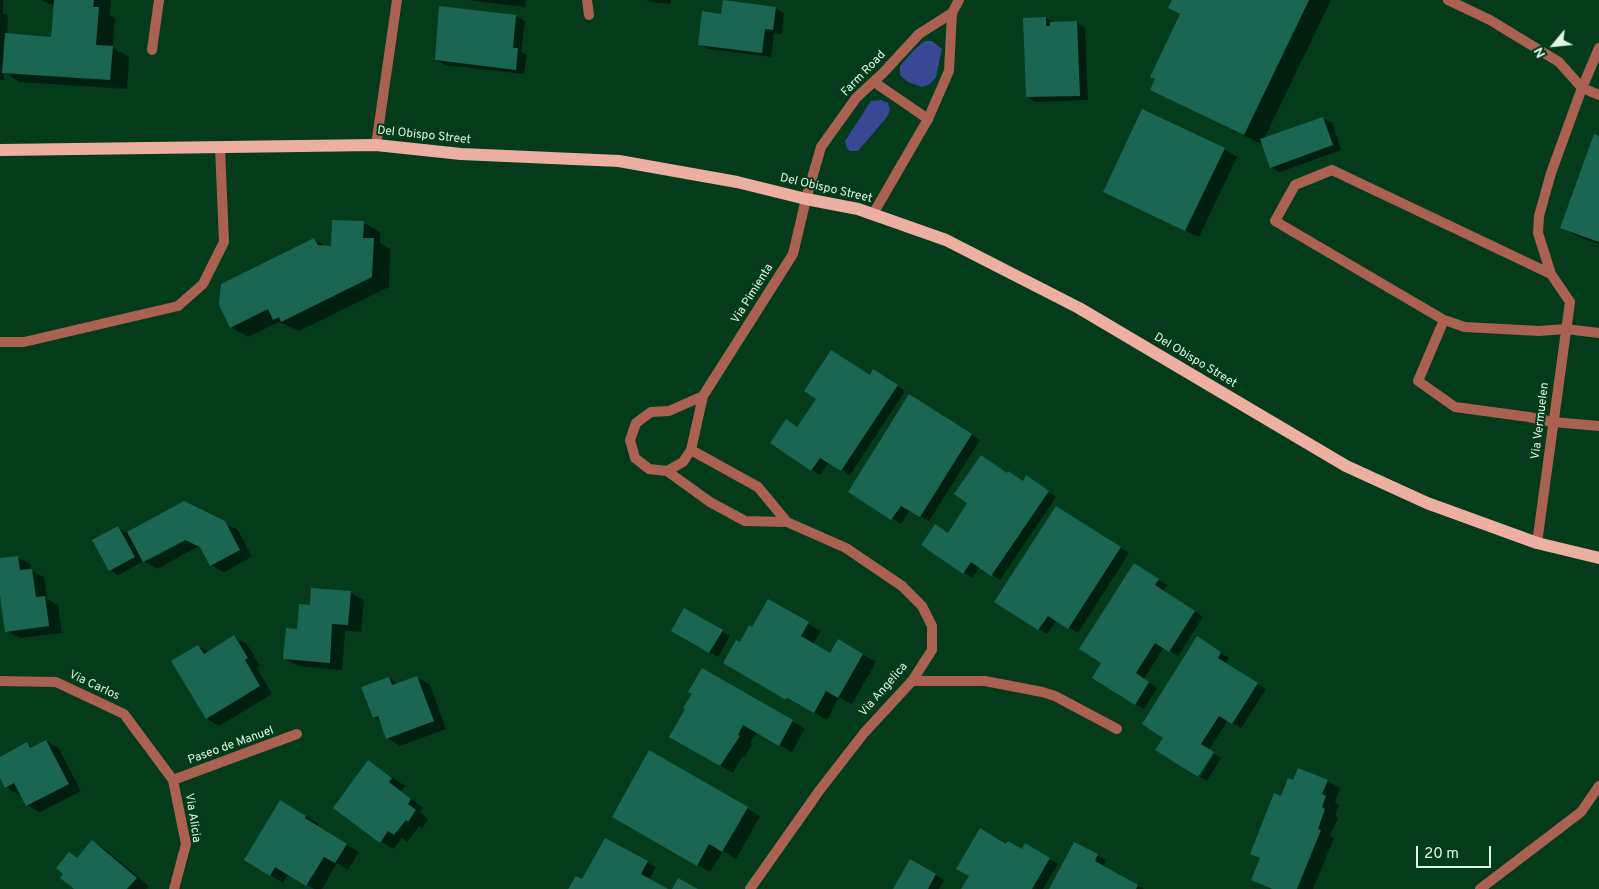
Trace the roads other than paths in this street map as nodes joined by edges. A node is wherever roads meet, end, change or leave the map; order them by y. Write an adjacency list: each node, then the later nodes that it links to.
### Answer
1 (159, 0): 9 (street)
2 (396, 0): 14 (street)
3 (586, 0): 7 (street)
4 (959, 0): 6 (street, Farm Road)
5 (1448, 0): 11 (street)
6 (952, 13): 10 (street, Farm Road); 13 (street, Farm Road)
7 (589, 15)
8 (1599, 48): 11 (street)
9 (152, 50)
10 (874, 82): 13 (street); 17 (street, Farm Road)
11 (1582, 88): 12 (street); 19 (street)
12 (1599, 94)
13 (928, 119): 18 (street, Farm Road)
14 (376, 145): 15 (main road, Del Obispo Street); 17 (main road, Del Obispo Street)
15 (220, 147): 16 (main road, Del Obispo Street); 23 (street)
16 (0, 150)
17 (806, 199): 18 (main road, Del Obispo Street); 24 (street, Via Pimienta)
18 (873, 214): 30 (main road, Del Obispo Street)
19 (1551, 274): 20 (street); 21 (street, Via Vermuelen)
20 (1444, 320): 21 (street); 25 (street)
21 (1566, 329): 22 (street); 25 (street, Via Vermuelen)
22 (1599, 333)
23 (0, 342)
24 (703, 396): 27 (street, Via Pimienta); 28 (street)
25 (1553, 422): 26 (street); 30 (street, Via Vermuelen)
26 (1599, 426)
27 (691, 450): 28 (street); 29 (street, Via Angelica)
28 (667, 471): 29 (street, Via Angelica)
29 (787, 522): 33 (street, Via Angelica)
30 (1536, 543): 31 (main road, Del Obispo Street)
31 (1599, 558)
32 (0, 681): 36 (street, Via Carlos)
33 (912, 681): 34 (street); 39 (street, Via Angelica)
34 (1117, 729)
35 (298, 734): 36 (street, Paseo de Manuel)
36 (173, 780): 38 (street, Via Alicia)
37 (1599, 786): 40 (street)
38 (174, 889)
39 (750, 889)
40 (1480, 889)

